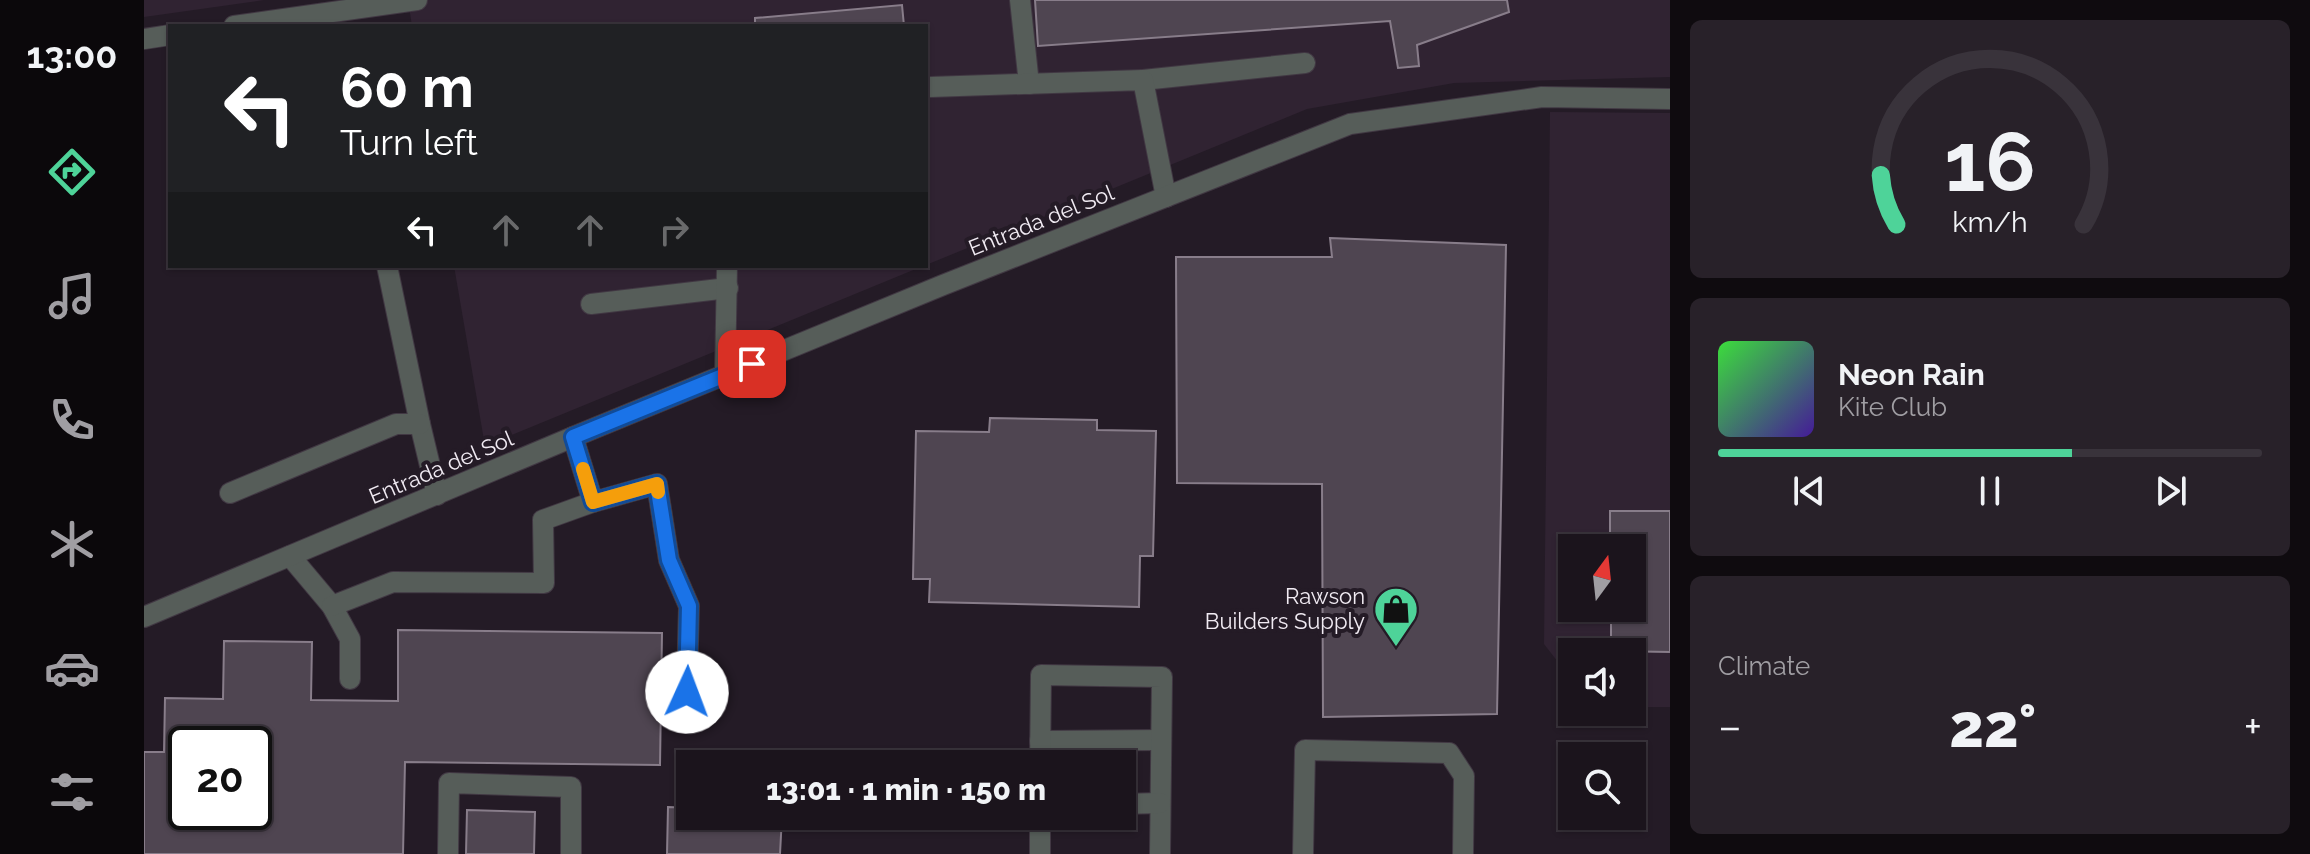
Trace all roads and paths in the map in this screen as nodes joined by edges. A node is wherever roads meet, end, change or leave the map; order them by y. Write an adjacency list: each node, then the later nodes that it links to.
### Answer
1 (417, 0): 3 (street)
2 (1020, 0): 8 (street)
3 (248, 24)
4 (168, 35): 5 (street)
5 (144, 39)
6 (1305, 63): 7 (street)
7 (1143, 80): 8 (street); 11 (street)
8 (1029, 84): 9 (street)
9 (930, 87)
10 (1670, 99): 11 (street, Entrada del Sol)
11 (1166, 197): 16 (street, Entrada del Sol)
12 (387, 268): 17 (street)
13 (727, 268): 14 (street)
14 (728, 288): 15 (street); 16 (street)
15 (591, 304)
16 (725, 376): 18 (street, Entrada del Sol)
17 (420, 424): 19 (street); 20 (street)
18 (573, 437): 20 (street, Entrada del Sol); 21 (street)
19 (230, 493)
20 (437, 495): 22 (street, Entrada del Sol)
21 (593, 502): 23 (street); 26 (street)
22 (290, 556): 23 (street); 24 (street, Entrada del Sol)
23 (332, 606): 25 (street)
24 (144, 617)
25 (350, 679)
26 (686, 720)
27 (1161, 740): 28 (street); 28 (street); 30 (street)
28 (1040, 741): 29 (street)
29 (1040, 750)
30 (1160, 803): 31 (street); 36 (street)
31 (1136, 804)
32 (1040, 830): 35 (street)
33 (448, 854): 34 (street)
34 (571, 854)
35 (1040, 854)
36 (1160, 854)
37 (1303, 854): 38 (street)
38 (1463, 854)

